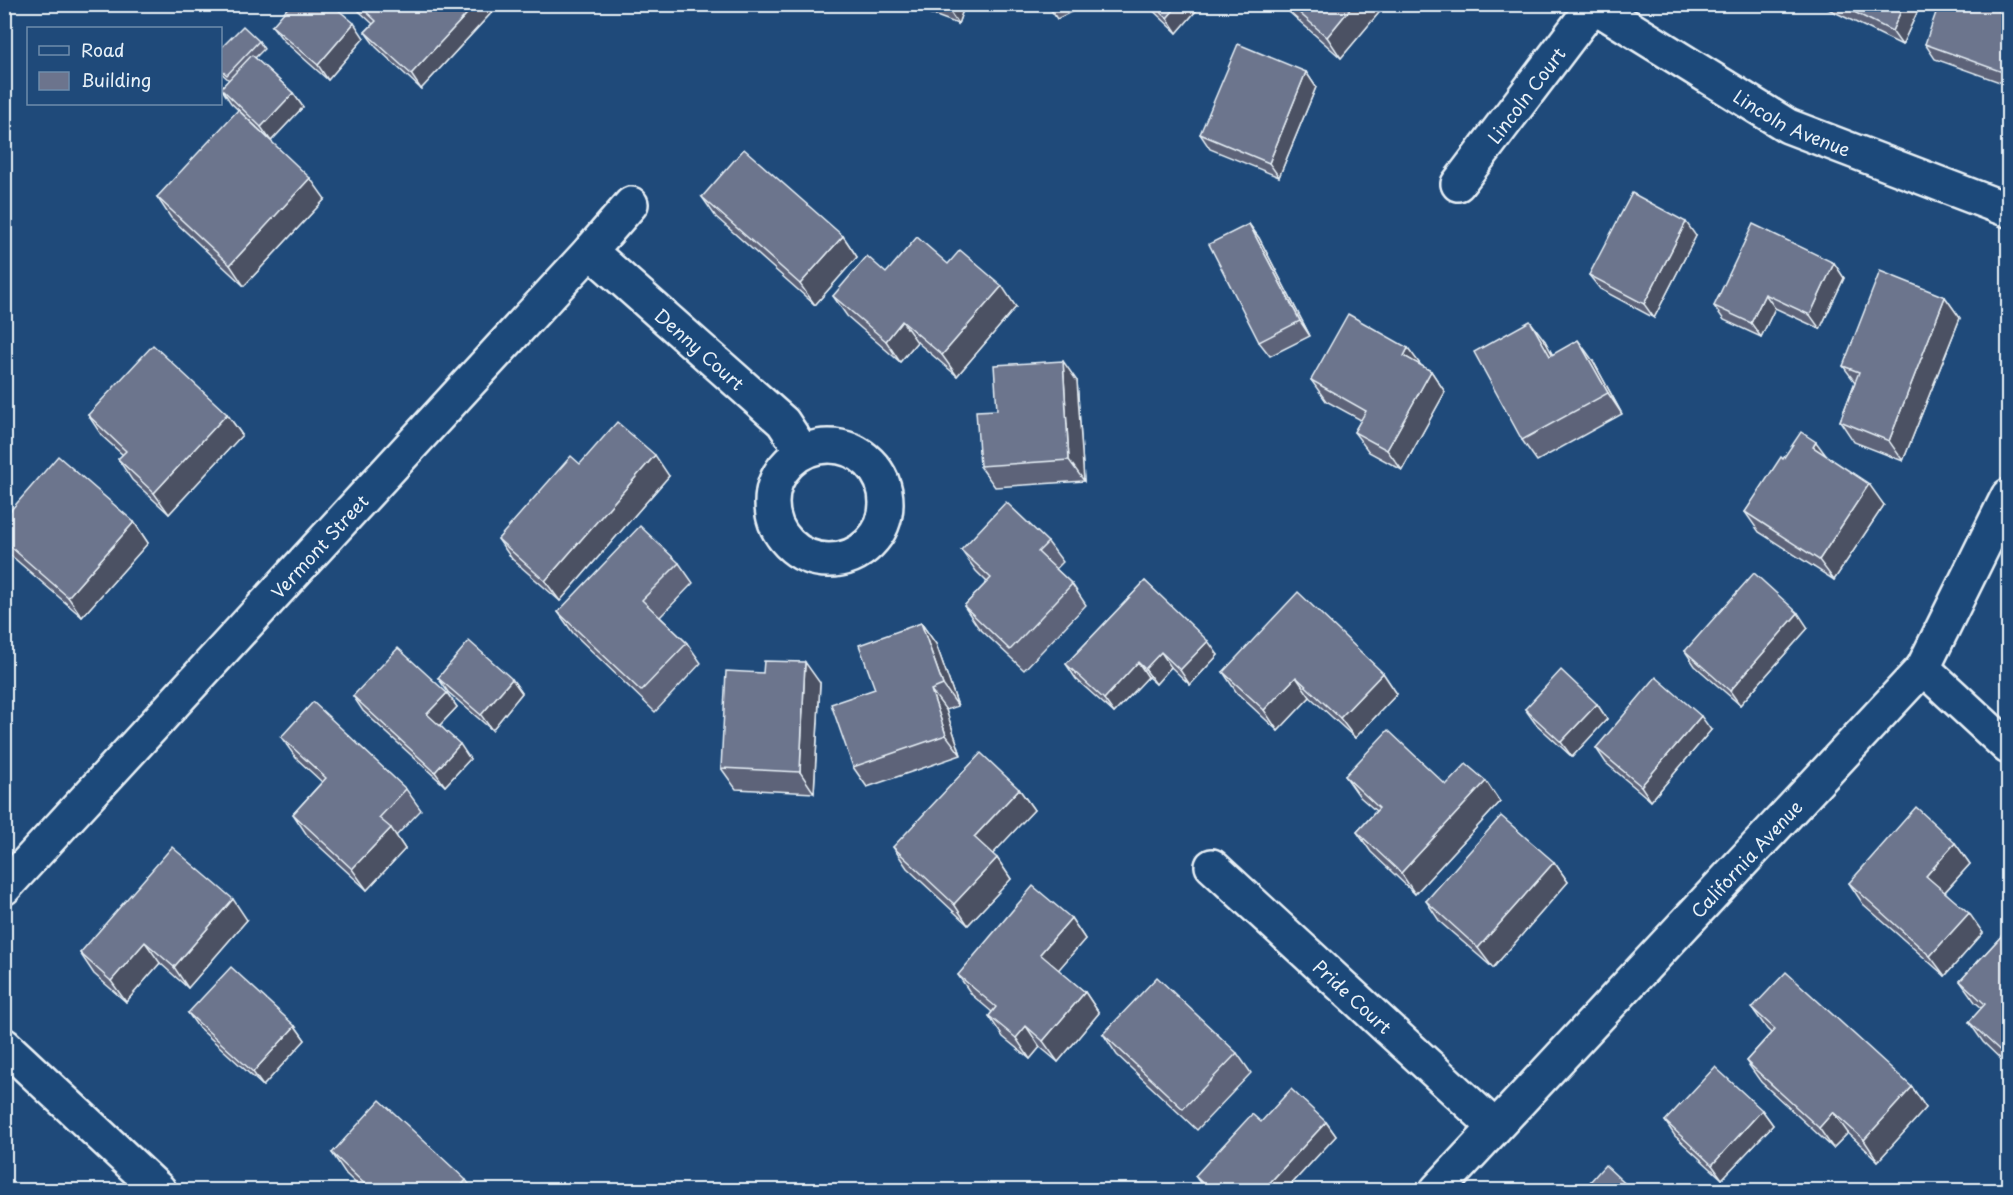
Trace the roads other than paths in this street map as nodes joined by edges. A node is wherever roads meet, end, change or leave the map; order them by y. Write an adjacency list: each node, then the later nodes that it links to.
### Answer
1 (1592, 5): 2 (street, Lincoln Court); 4 (street, Lincoln Avenue)
2 (1458, 184)
3 (631, 204): 5 (street, Vermont Street)
4 (2008, 210)
5 (590, 252): 6 (street, Denny Court); 11 (street, Vermont Street)
6 (802, 451)
7 (2008, 496): 8 (street, California Avenue)
8 (1923, 668): 9 (street); 13 (street, California Avenue)
9 (2008, 747)
10 (1212, 866): 13 (street, Pride Court)
11 (4, 888)
12 (4, 1045): 14 (street)
13 (1495, 1127): 15 (street, California Avenue)
14 (159, 1191)
15 (1437, 1191)

